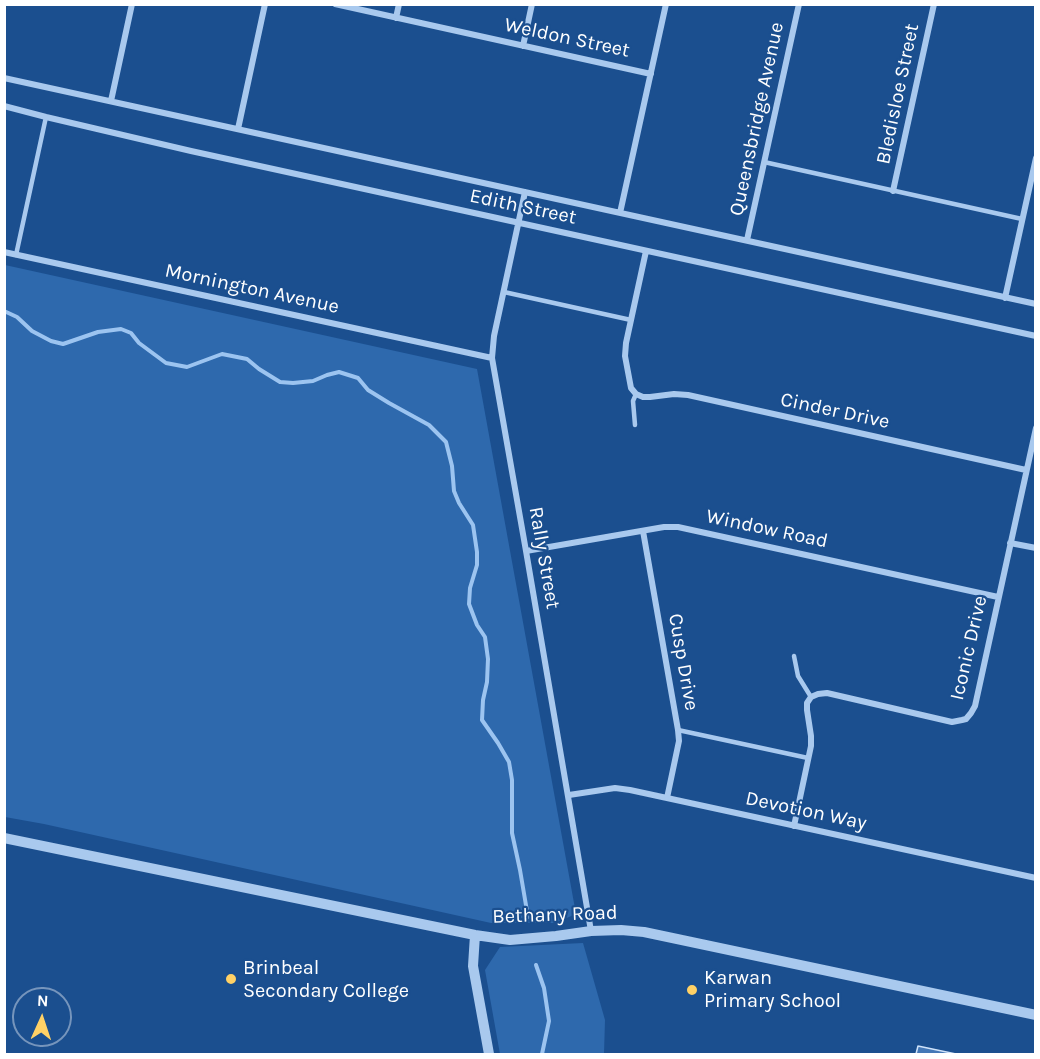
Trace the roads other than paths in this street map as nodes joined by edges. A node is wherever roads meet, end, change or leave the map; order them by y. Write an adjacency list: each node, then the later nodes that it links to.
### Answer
1 (132, 4): 13 (street)
2 (265, 4): 16 (street)
3 (335, 4): 9 (street, Weldon Street)
4 (399, 4): 9 (street)
5 (532, 4): 10 (street)
6 (666, 4): 11 (street)
7 (799, 4): 18 (street, Queensbridge Avenue)
8 (934, 4): 19 (street, Bledisloe Street)
9 (396, 18): 10 (street, Weldon Street)
10 (523, 46): 11 (street, Weldon Street)
11 (651, 74): 21 (street)
12 (4, 78): 13 (street, Edith Street)
13 (111, 101): 16 (street, Edith Street)
14 (4, 106): 15 (street, Edith Street)
15 (46, 117): 23 (street, Edith Street); 27 (lane)
16 (238, 129): 20 (street, Edith Street)
17 (1035, 158): 22 (street)
18 (764, 162): 19 (lane); 24 (street, Queensbridge Avenue)
19 (893, 191): 22 (lane)
20 (525, 192): 21 (street, Edith Street); 23 (street, Rally Street)
21 (620, 213): 24 (street, Edith Street)
22 (1022, 219): 29 (street)
23 (519, 223): 25 (street, Edith Street); 28 (street, Rally Street)
24 (747, 240): 29 (street, Edith Street)
25 (646, 251): 31 (street); 32 (street, Edith Street)
26 (4, 252): 27 (street, Mornington Avenue)
27 (16, 255): 33 (street, Mornington Avenue)
28 (504, 292): 31 (lane); 33 (street, Rally Street)
29 (1005, 298): 30 (street, Edith Street)
30 (1035, 304)
31 (631, 320): 34 (street)
32 (1035, 336)
33 (492, 358): 41 (street, Rally Street)
34 (636, 394): 35 (lane); 37 (street, Cinder Drive)
35 (635, 425)
36 (1035, 428): 37 (street, Iconic Drive)
37 (1026, 470): 39 (street, Iconic Drive)
38 (643, 531): 41 (street, Window Road); 42 (street, Window Road); 45 (street, Cusp Drive)
39 (1010, 543): 40 (street); 42 (street, Iconic Drive)
40 (1035, 548)
41 (526, 551): 47 (street, Rally Street)
42 (998, 597): 44 (street, Iconic Drive)
43 (794, 656): 44 (lane)
44 (811, 697): 46 (street)
45 (678, 730): 46 (lane); 48 (street, Cusp Drive)
46 (808, 758): 49 (street)
47 (569, 795): 48 (street, Devotion Way); 52 (street, Rally Street)
48 (667, 798): 49 (street, Devotion Way)
49 (794, 826): 51 (street, Devotion Way)
50 (4, 838): 53 (street, Bethany Road)
51 (1035, 878)
52 (591, 931): 53 (street, Bethany Road); 54 (street, Bethany Road)
53 (475, 935): 55 (street)
54 (1035, 1015)
55 (489, 1054)

